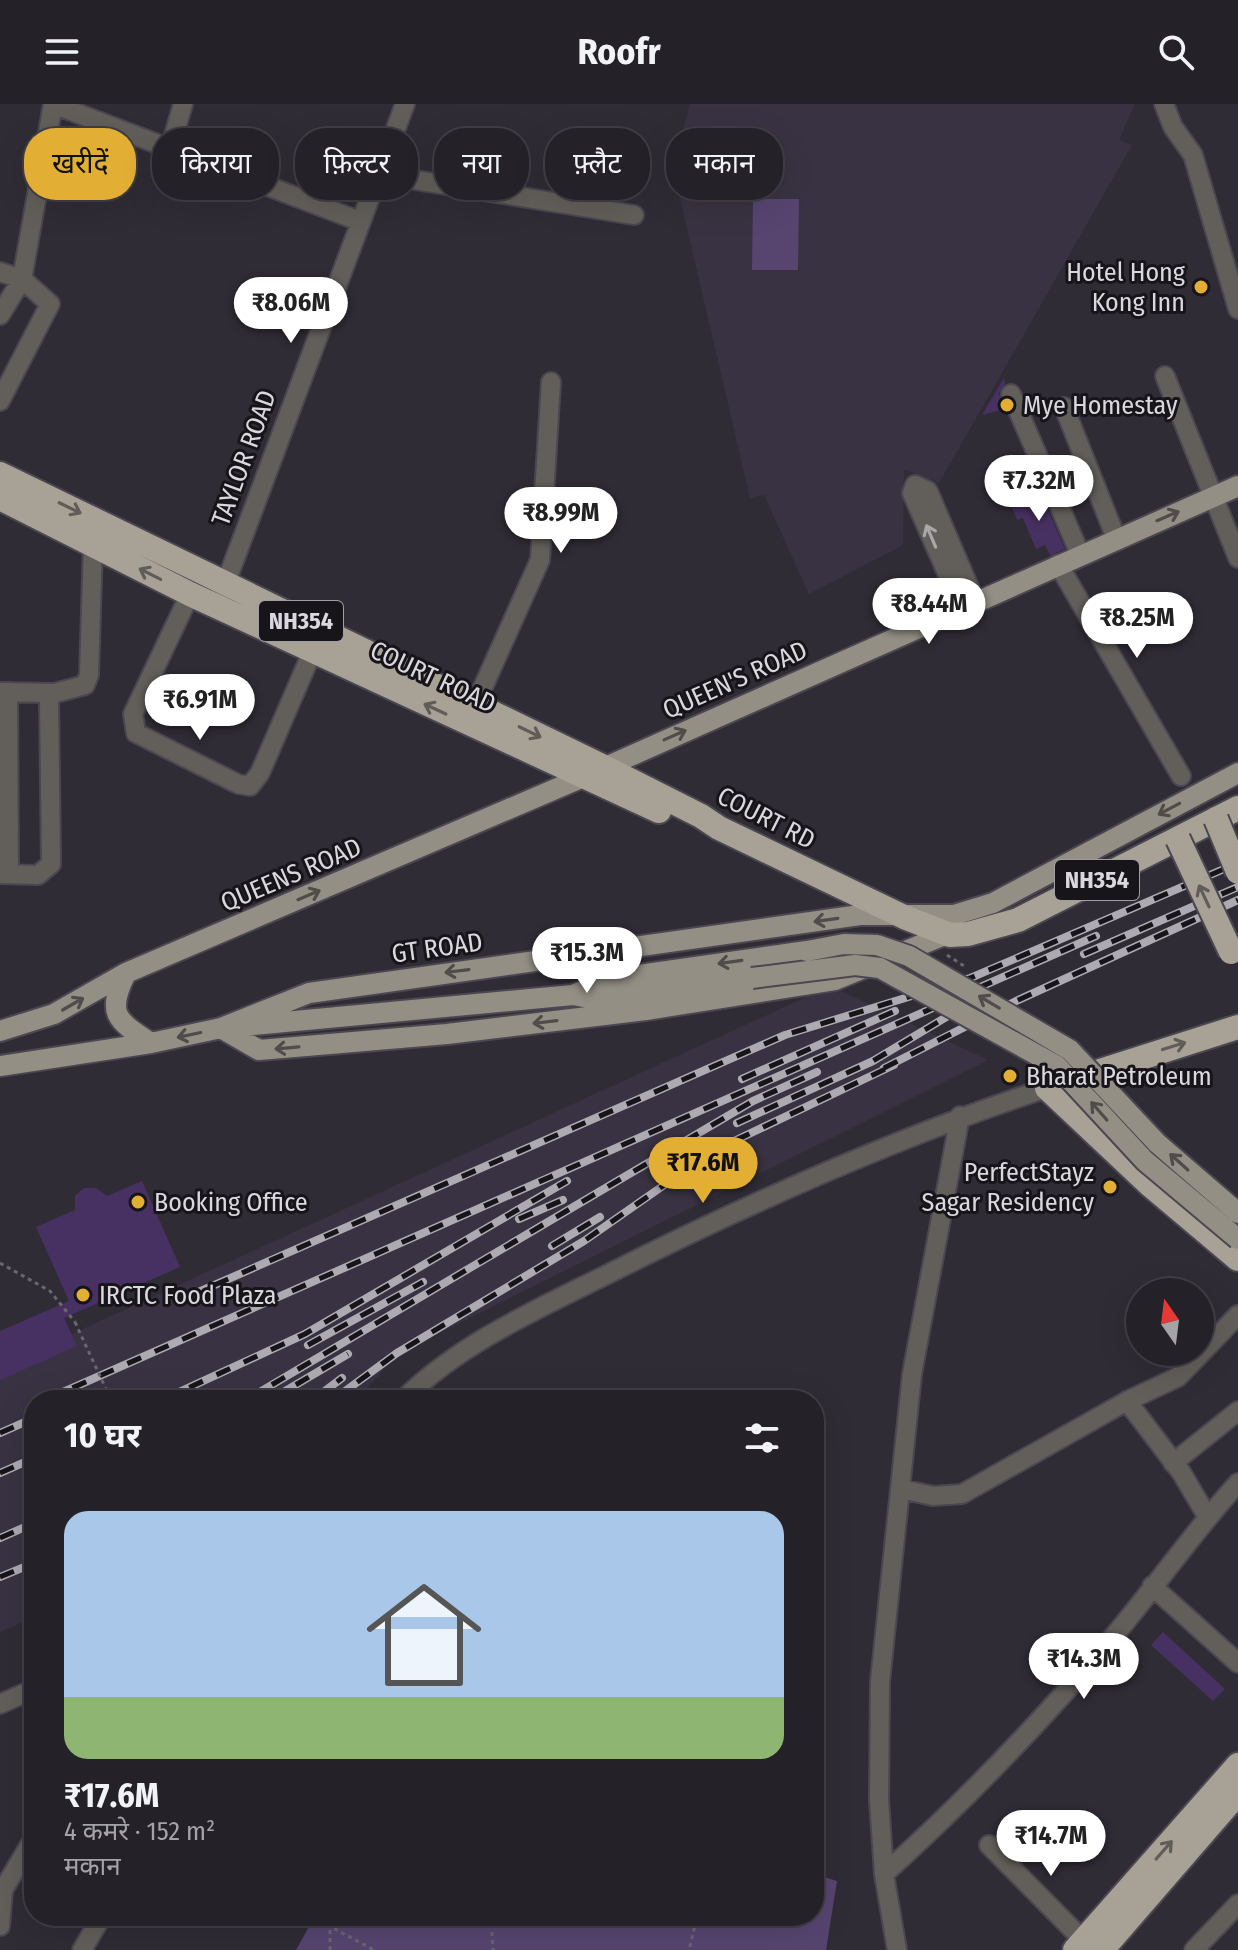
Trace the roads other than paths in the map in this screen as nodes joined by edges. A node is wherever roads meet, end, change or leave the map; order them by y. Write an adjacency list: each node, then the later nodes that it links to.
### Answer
1 (53, 104): 7 (street); 14 (street)
2 (183, 104): 5 (street)
3 (405, 104): 6 (street, TAYLOR ROAD)
4 (1164, 104): 15 (street)
5 (176, 128)
6 (395, 128)
7 (152, 142)
8 (418, 181): 11 (street)
9 (279, 191): 12 (street)
10 (367, 200): 12 (street, TAYLOR ROAD)
11 (634, 215)
12 (359, 221): 33 (street, TAYLOR ROAD)
13 (0, 272): 14 (street)
14 (22, 279): 16 (street); 17 (street)
15 (1238, 309)
16 (0, 315)
17 (6, 373): 21 (street)
18 (1165, 376): 25 (street)
19 (551, 382): 38 (street)
20 (1011, 394): 29 (street)
21 (0, 401)
22 (1064, 407): 27 (street)
23 (0, 474): 33 (highway, COURT ROAD / NH354, one-way to 33)
24 (1238, 486): 25 (main road, QUEEN'S ROAD)
25 (1211, 497): 27 (main road, QUEEN'S ROAD, one-way to 25); 30 (street)
26 (0, 498): 28 (highway, COURT ROAD / NH354)
27 (1116, 538): 29 (main road, QUEEN'S ROAD)
28 (93, 545): 32 (highway, COURT ROAD / NH354, one-way to 28); 37 (street)
29 (1080, 554): 31 (main road, QUEEN'S ROAD)
30 (1238, 558)
31 (1058, 564): 34 (main road, QUEEN'S ROAD); 41 (street)
32 (190, 594): 33 (highway, COURT ROAD / NH354); 35 (street)
33 (220, 594): 35 (highway, COURT ROAD / NH354); 38 (highway, COURT ROAD / NH354)
34 (968, 604): 34 (street, one-way to 34); 39 (main road, QUEEN'S ROAD, one-way to 34)
35 (313, 650): 42 (highway, COURT ROAD / NH354, one-way to 35)
36 (4, 692): 37 (street); 48 (street)
37 (55, 693): 48 (street)
38 (475, 705): 39 (highway, COURT ROAD / NH354, one-way to 39)
39 (604, 767): 42 (main road, QUEENS ROAD); 45 (highway, COURT RD / NH354)
40 (1238, 773): 49 (main road, GT ROAD, one-way to 49)
41 (1181, 776)
42 (581, 778): 45 (highway, COURT ROAD / NH354); 52 (main road, QUEENS ROAD, one-way to 42)
43 (1238, 808): 44 (highway, NH354)
44 (1216, 819): 46 (highway, NH354); 47 (highway, bridge)
45 (719, 828): 49 (highway, COURT RD / NH354)
46 (1178, 839): 50 (highway, NH354); 51 (highway, one-way to 46, bridge)
47 (1238, 872)
48 (4, 874)
49 (904, 917): 50 (highway, NH354); 55 (main road, GT ROAD, one-way to 55)
50 (948, 934): 55 (main road, one-way to 55)
51 (1234, 960)
52 (126, 973): 56 (main road, QUEENS ROAD, one-way to 52); 57 (main road)
53 (573, 995): 55 (main road); 62 (main road, one-way to 53, bridge); 63 (main road, one-way to 53, bridge)
54 (1238, 1027): 60 (highway, one-way to 54)
55 (221, 1028): 57 (main road, one-way to 57)
56 (9, 1029): 58 (main road)
57 (151, 1043): 58 (main road)
58 (26, 1060): 59 (main road)
59 (0, 1066)
60 (1047, 1088): 61 (street); 64 (highway)
61 (960, 1116): 66 (street); 71 (street)
62 (1238, 1213)
63 (1238, 1239)
64 (1238, 1259)
65 (1236, 1323): 67 (street)
66 (413, 1390)
67 (1127, 1401): 69 (street); 71 (street)
68 (1238, 1411): 69 (street)
69 (1173, 1463): 72 (street)
70 (1238, 1483): 72 (street)
71 (901, 1489): 81 (street)
72 (1207, 1516): 73 (street)
73 (1152, 1586): 74 (street); 81 (street)
74 (1238, 1663)
75 (24, 1693): 76 (street)
76 (0, 1704)
77 (1238, 1765): 85 (highway, one-way to 77)
78 (1238, 1793): 85 (highway)
79 (989, 1845): 85 (street)
80 (24, 1855): 83 (street)
81 (884, 1874): 87 (street)
82 (1237, 1908): 88 (street)
83 (0, 1926)
84 (96, 1926): 86 (street)
85 (1087, 1947)
86 (82, 1950)
87 (897, 1950)
88 (1194, 1950)

